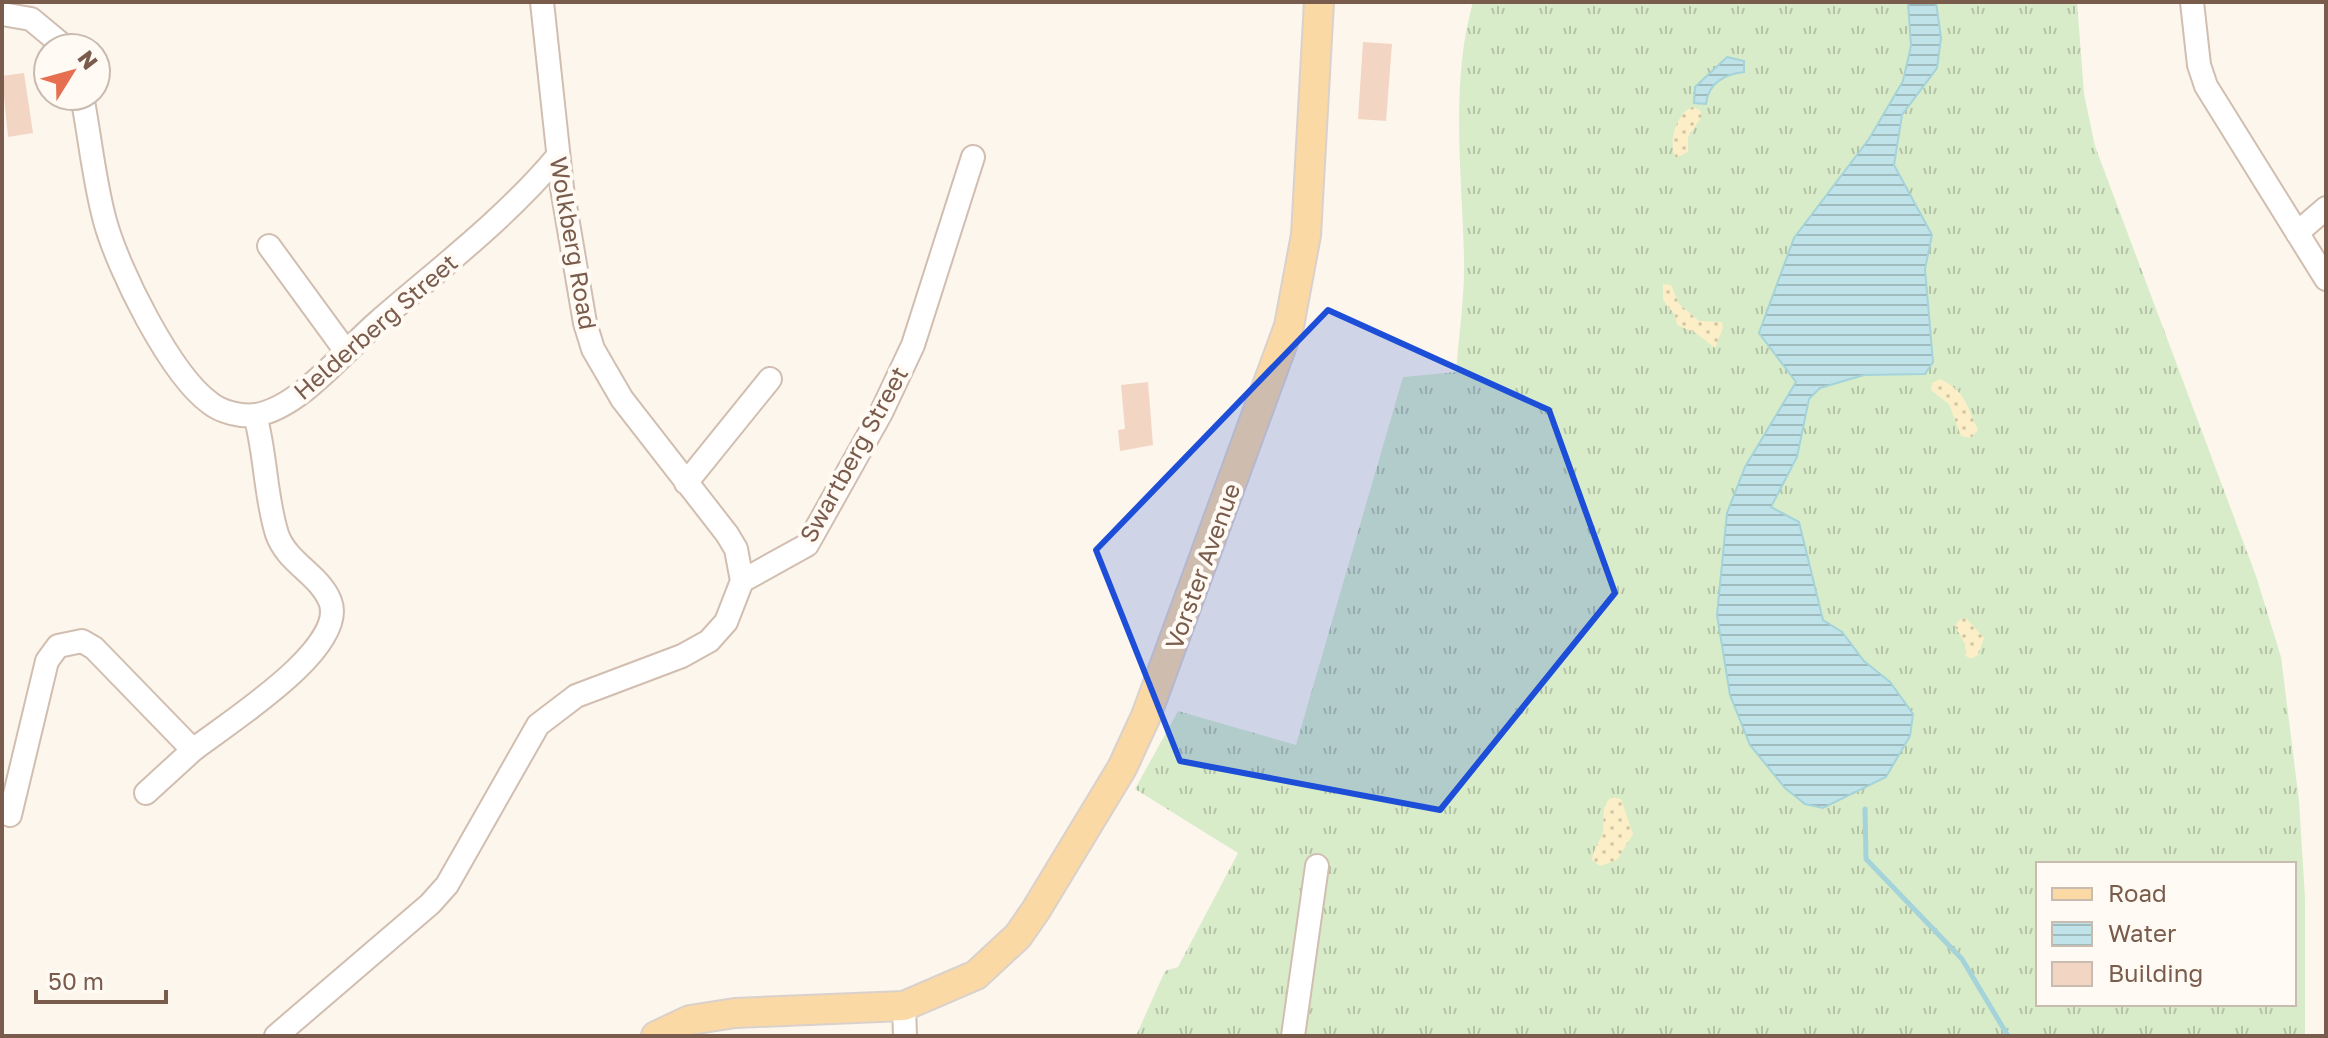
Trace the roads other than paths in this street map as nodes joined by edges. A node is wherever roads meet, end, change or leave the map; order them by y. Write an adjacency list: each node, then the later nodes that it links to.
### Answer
1 (542, 2): 7 (street, Wolkberg Road)
2 (1319, 2): 24 (main road, Vorster Avenue)
3 (2192, 2): 12 (street)
4 (2, 14): 5 (street)
5 (47, 32)
6 (85, 112): 17 (street)
7 (557, 157): 9 (street, Wolkberg Road); 10 (street, Helderberg Street)
8 (973, 157): 19 (street, Swartberg Street)
9 (562, 188): 10 (street); 18 (street, Wolkberg Road)
10 (524, 196): 15 (street, Helderberg Street)
11 (2326, 208): 12 (street)
12 (2297, 233): 14 (street)
13 (269, 246): 15 (street)
14 (2326, 279)
15 (345, 350): 17 (street, Helderberg Street)
16 (770, 379): 18 (street)
17 (255, 415): 20 (street)
18 (686, 483): 19 (street, Wolkberg Road)
19 (742, 581): 25 (street)
20 (193, 750): 21 (street); 22 (street)
21 (146, 793)
22 (10, 815)
23 (1317, 866): 28 (street)
24 (904, 1006): 26 (main road); 27 (street)
25 (276, 1036)
26 (656, 1036)
27 (905, 1036)
28 (1293, 1036)

